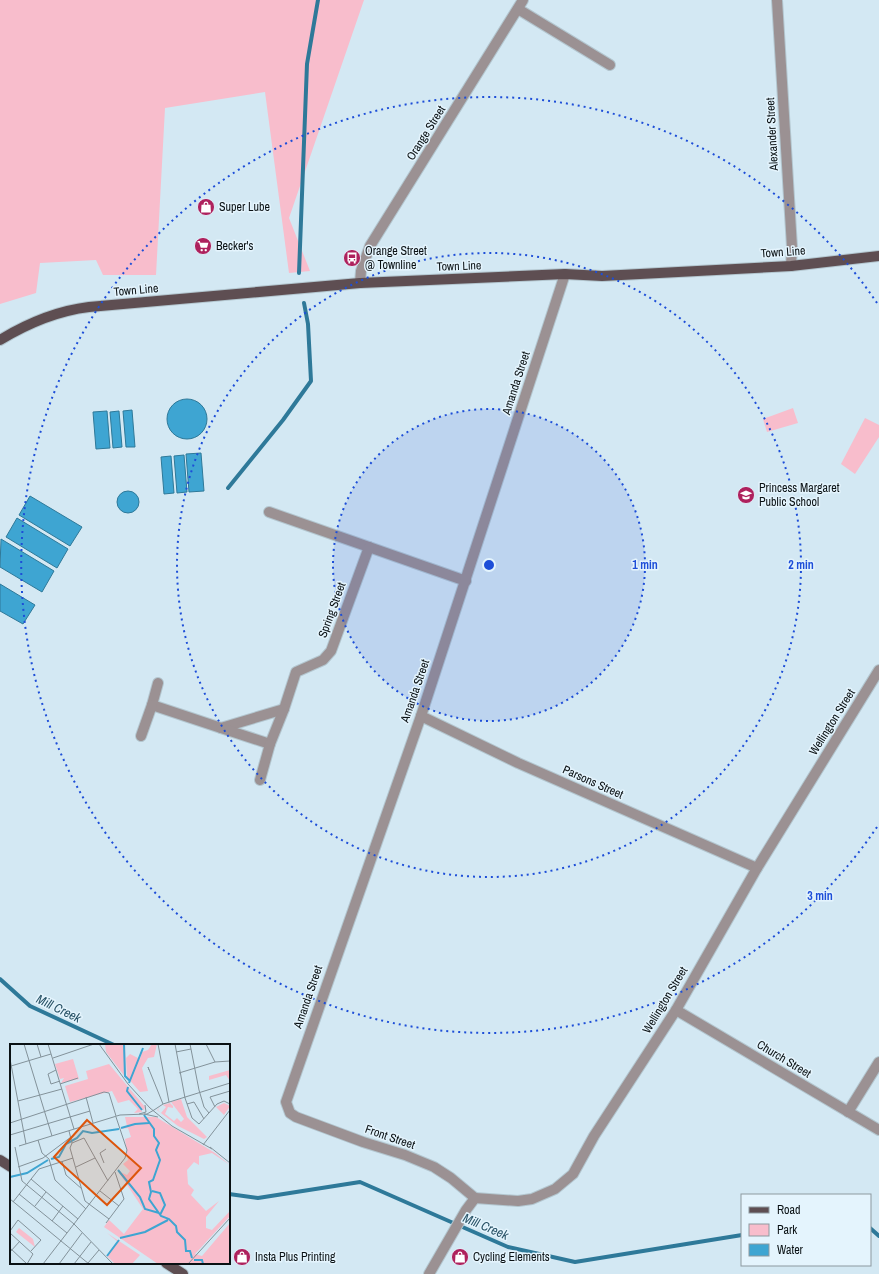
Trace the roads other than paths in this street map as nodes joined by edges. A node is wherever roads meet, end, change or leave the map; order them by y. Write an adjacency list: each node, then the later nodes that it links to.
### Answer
1 (523, 0): 3 (street, Orange Street)
2 (777, 0): 6 (street, Alexander Street)
3 (518, 9): 4 (street); 8 (street, Orange Street)
4 (610, 64)
5 (879, 256): 6 (main road, Town Line)
6 (791, 266): 7 (main road, Town Line)
7 (565, 274): 8 (main road, Town Line); 12 (street, Amanda Street)
8 (360, 283): 9 (main road, Town Line)
9 (0, 340)
10 (269, 512): 11 (street)
11 (369, 547): 12 (street); 16 (street, Spring Street)
12 (466, 581): 17 (street, Amanda Street)
13 (879, 670): 22 (street, Wellington Street)
14 (158, 683): 15 (street)
15 (152, 705): 18 (street); 19 (street)
16 (284, 709): 18 (street); 20 (street, Spring Street)
17 (421, 716): 22 (street, Parsons Street); 26 (street, Amanda Street)
18 (221, 728): 20 (street)
19 (141, 736)
20 (270, 744): 21 (street, Spring Street)
21 (260, 780)
22 (757, 868): 23 (street, Wellington Street)
23 (676, 1010): 25 (street, Church Street); 30 (street, Wellington Street)
24 (879, 1062): 25 (street)
25 (848, 1112): 27 (street, Church Street)
26 (290, 1113): 30 (street, Front Street)
27 (879, 1130)
28 (0, 1160): 29 (main road)
29 (10, 1166)
30 (475, 1198): 33 (street)
31 (168, 1264): 32 (main road)
32 (183, 1274)
33 (429, 1274)

